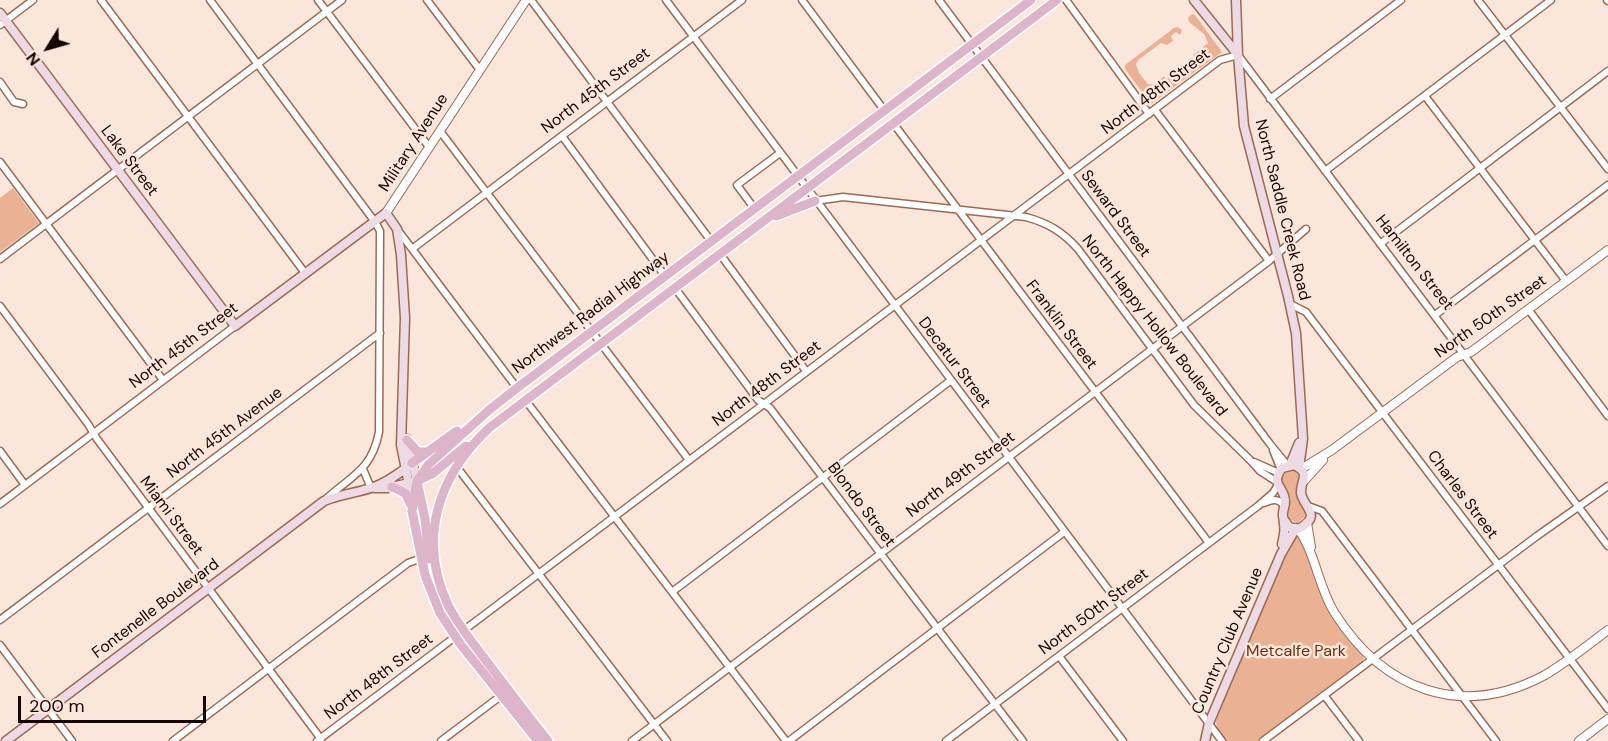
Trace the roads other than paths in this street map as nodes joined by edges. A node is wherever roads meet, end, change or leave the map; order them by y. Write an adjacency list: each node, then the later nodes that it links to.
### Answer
1 (33, 0): 23 (street)
2 (101, 0): 41 (street)
3 (210, 0): 29 (street)
4 (318, 0): 21 (street)
5 (342, 0): 21 (street)
6 (427, 0): 30 (street)
7 (526, 0): 30 (street, Military Avenue)
8 (531, 0): 35 (street)
9 (666, 0): 25 (street, Decatur Street)
10 (742, 0): 25 (street, North 45th Street)
11 (802, 0): 38 (street)
12 (939, 0): 26 (street, Seward Street)
13 (1031, 0): 26 (main road, Northwest Radial Highway)
14 (1057, 0): 28 (main road, Northwest Radial Highway)
15 (1066, 0): 40 (street)
16 (1194, 0): 27 (main road, Hamilton Street)
17 (1236, 0): 27 (main road, North Saddle Creek Road)
18 (1401, 0): 34 (street)
19 (1479, 0): 24 (street)
20 (1551, 0): 24 (street)
21 (327, 11): 29 (street); 45 (street)
22 (0, 13): 23 (main road, Lake Street)
23 (3, 23): 50 (main road, Lake Street)
24 (1505, 35): 33 (street); 37 (street)
25 (693, 37): 35 (street, North 45th Street); 46 (street, Decatur Street)
26 (972, 44): 28 (street, Seward Street); 38 (main road, Northwest Radial Highway)
27 (1238, 55): 34 (street, Hamilton Street); 39 (street, North 48th Street); 73 (main road, North Saddle Creek Road)
28 (982, 56): 42 (main road, Northwest Radial Highway); 52 (street, Seward Street)
29 (257, 64): 41 (street); 62 (street)
30 (480, 70): 43 (street, Military Avenue)
31 (1608, 71): 37 (street)
32 (0, 82): 36 (street)
33 (1425, 96): 48 (street); 51 (street)
34 (1270, 99): 51 (street, Hamilton Street)
35 (606, 102): 44 (street, North 45th Street); 69 (street)
36 (23, 104)
37 (1559, 107): 48 (street); 49 (street)
38 (884, 110): 53 (main road, Northwest Radial Highway)
39 (1155, 110): 40 (street, North 48th Street); 76 (street)
40 (1149, 114): 52 (street, North 48th Street)
41 (188, 116): 50 (street); 77 (street)
42 (893, 123): 55 (main road, Northwest Radial Highway); 59 (street, Franklin Street)
43 (440, 131): 45 (street, Military Avenue); 56 (street)
44 (562, 136): 56 (street, North 45th Street); 78 (street)
45 (429, 147): 60 (street, Military Avenue)
46 (780, 153): 53 (street, Decatur Street); 58 (street)
47 (0, 162): 63 (street)
48 (1479, 168): 68 (street); 70 (street)
49 (1608, 169)
50 (117, 170): 63 (street); 86 (main road, Lake Street)
51 (1325, 171): 70 (street, Hamilton Street)
52 (1069, 174): 61 (street, North 48th Street); 87 (street, Seward Street)
53 (797, 176): 55 (street, Decatur Street); 58 (main road, Northwest Radial Highway)
54 (1608, 185): 68 (street)
55 (806, 188): 57 (street, Decatur Street); 64 (main road, Northwest Radial Highway)
56 (487, 192): 71 (street, North 45th Street); 88 (street)
57 (815, 201): 59 (street, North Happy Hollow Boulevard); 64 (main road); 82 (street, Decatur Street)
58 (754, 208): 69 (main road, Northwest Radial Highway)
59 (958, 210): 61 (street, North Happy Hollow Boulevard); 67 (street, Franklin Street)
60 (386, 213): 62 (main road, North 45th Street); 65 (main road, Military Avenue)
61 (1012, 216): 67 (street, North 48th Street); 91 (street, North Happy Hollow Boulevard)
62 (375, 222): 77 (main road, North 45th Street); 89 (street, Fontenelle Boulevard)
63 (46, 224): 75 (street); 94 (street)
64 (758, 225): 72 (main road, Northwest Radial Highway)
65 (397, 229): 71 (street); 103 (main road, Military Avenue)
66 (1306, 229): 73 (street, North 49th Street)
67 (981, 240): 82 (street, North 48th Street); 97 (street, Franklin Street)
68 (1534, 240): 79 (street); 85 (street)
69 (711, 241): 78 (main road, Northwest Radial Highway)
70 (1380, 244): 85 (street, Hamilton Street)
71 (412, 249): 96 (street)
72 (720, 254): 80 (main road, Northwest Radial Highway); 93 (street)
73 (1277, 254): 76 (street, North 49th Street); 81 (main road, North Saddle Creek Road)
74 (1607, 254): 79 (street, North 50th Street)
75 (0, 259)
76 (1269, 261): 87 (street, North 49th Street)
77 (305, 273): 86 (main road, North 45th Street)
78 (665, 276): 88 (main road, Northwest Radial Highway)
79 (1566, 281): 84 (street, North 50th Street)
80 (675, 288): 90 (main road, Northwest Radial Highway); 99 (street, Blondo Street)
81 (1290, 304): 101 (street, Charles Street); 115 (main road, North Saddle Creek Road)
82 (894, 305): 93 (street, North 48th Street); 95 (street, Decatur Street)
83 (0, 306): 105 (street, Miami Street)
84 (1528, 309): 92 (street, North 50th Street); 102 (street)
85 (1436, 315): 92 (street, Hamilton Street)
86 (234, 326): 94 (street, North 45th Street)
87 (1182, 326): 91 (street, North 49th Street); 115 (street, Seward Street)
88 (592, 331): 90 (street); 96 (main road, Northwest Radial Highway)
89 (380, 333): 114 (street, Fontenelle Boulevard); 130 (street, North 45th Avenue)
90 (602, 344): 98 (main road, Northwest Radial Highway); 111 (street)
91 (1152, 348): 97 (street, North 49th Street); 115 (street, North Happy Hollow Boulevard)
92 (1464, 354): 101 (street, North 50th Street); 129 (street, Hamilton Street)
93 (806, 371): 99 (street, North 48th Street)
94 (163, 380): 105 (street, North 45th Street)
95 (950, 381): 110 (street, Decatur Street); 116 (street)
96 (517, 388): 100 (main road, Northwest Radial Highway)
97 (1095, 391): 110 (street, North 49th Street); 137 (street, Franklin Street)
98 (526, 401): 104 (main road, Northwest Radial Highway); 131 (street)
99 (763, 403): 111 (street, North 48th Street); 116 (street, Blondo Street)
100 (489, 410): 109 (main road); 118 (main road, Northwest Radial Highway)
101 (1382, 412): 107 (street, North 50th Street); 143 (street, Charles Street)
102 (1608, 416)
103 (403, 423): 106 (main road, Military Avenue); 113 (main road, Military Avenue)
104 (489, 428): 112 (main road, Northwest Radial Highway); 118 (main road)
105 (93, 433): 119 (street, North 45th Street); 130 (street, Miami Street)
106 (407, 440): 109 (main road); 113 (main road, Military Avenue)
107 (1332, 450): 115 (street, North 50th Street); 117 (street, North 50th Street)
108 (0, 451): 119 (street)
109 (429, 452): 113 (main road)
110 (1008, 457): 136 (street, Decatur Street); 139 (street, North 49th Street)
111 (689, 460): 131 (street, North 48th Street)
112 (456, 465): 144 (street); 147 (main road, Northwest Radial Highway)
113 (409, 466): 118 (main road, Military Avenue); 122 (main road)
114 (363, 469): 122 (street); 123 (street, Fontenelle Boulevard)
115 (1287, 472): 117 (main road); 126 (street, North 50th Street); 127 (main road, Country Club Avenue)
116 (823, 478): 139 (street, Blondo Street); 146 (street)
117 (1305, 480): 128 (main road)
118 (413, 482): 121 (main road); 125 (main road, Northwest Radial Highway); 147 (main road)
119 (25, 485): 124 (street, North 45th Street)
120 (1608, 486): 129 (street)
121 (392, 487): 122 (main road); 125 (main road)
122 (371, 488): 123 (main road, Fontenelle Boulevard)
123 (324, 501): 145 (main road, Fontenelle Boulevard)
124 (0, 504)
125 (412, 506): 141 (main road, Northwest Radial Highway)
126 (1258, 506): 127 (street); 137 (street, North 50th Street)
127 (1284, 506): 133 (main road, Country Club Avenue)
128 (1308, 506): 132 (street); 134 (main road)
129 (1578, 507): 138 (street, Hamilton Street); 143 (street)
130 (148, 508): 145 (street, Miami Street); 149 (street, North 45th Avenue)
131 (613, 517): 144 (street, North 48th Street); 146 (street)
132 (1326, 517): 134 (street); 152 (street)
133 (1285, 521): 135 (main road); 140 (main road, Country Club Avenue)
134 (1308, 521): 135 (main road); 142 (street)
135 (1297, 529): 140 (main road, Country Club Avenue); 142 (street)
136 (1064, 532): 148 (street, Decatur Street); 150 (street)
137 (1209, 543): 148 (street, North 50th Street)
138 (1608, 546)
139 (880, 553): 150 (street, Blondo Street); 159 (street, North 49th Street)
140 (1281, 554): 168 (main road, Country Club Avenue)
141 (422, 558): 154 (main road, Northwest Radial Highway); 160 (street)
142 (1313, 560): 158 (street)
143 (1498, 565): 152 (street); 157 (street, Charles Street)
144 (538, 574): 151 (street, North 48th Street); 169 (street)
145 (208, 588): 160 (street, Miami Street); 165 (main road, Fontenelle Boulevard)
146 (672, 592): 159 (street)
147 (443, 593): 151 (main road, Northwest Radial Highway)
148 (1122, 609): 156 (street, North 50th Street); 168 (street, Decatur Street)
149 (0, 620)
150 (938, 628): 164 (street, Blondo Street); 179 (street)
151 (464, 630): 154 (street, North 48th Street); 176 (main road, Northwest Radial Highway)
152 (1411, 630): 158 (street); 163 (street)
153 (1608, 630): 157 (street)
154 (455, 637): 161 (main road, Northwest Radial Highway); 170 (street, North 48th Street)
155 (0, 645): 165 (street)
156 (1059, 656): 164 (street, North 50th Street); 182 (street)
157 (1570, 658): 163 (street); 166 (street, Charles Street)
158 (1373, 659): 162 (street); 163 (street)
159 (730, 667): 169 (street, North 49th Street); 179 (street)
160 (269, 669): 170 (street, Miami Street); 173 (street)
161 (502, 695): 174 (street); 175 (main road, Northwest Radial Highway)
162 (1324, 695): 185 (street); 186 (street)
163 (1462, 697): 187 (street)
164 (995, 704): 180 (street, North 50th Street); 181 (street, Blondo Street)
165 (49, 709): 171 (main road, Fontenelle Boulevard); 172 (street)
166 (1608, 709)
167 (1608, 719): 188 (street)
168 (1209, 723): 183 (main road, Country Club Avenue); 184 (street, Decatur Street)
169 (654, 724): 177 (street, North 49th Street); 178 (street)
170 (320, 740)
171 (6, 741)
172 (72, 741)
173 (173, 741)
174 (441, 741)
175 (538, 741)
176 (548, 741)
177 (632, 741)
178 (667, 741)
179 (788, 741)
180 (946, 741)
181 (1023, 741)
182 (1123, 741)
183 (1205, 741)
184 (1222, 741)
185 (1263, 741)
186 (1359, 741)
187 (1496, 741)
188 (1579, 741)

